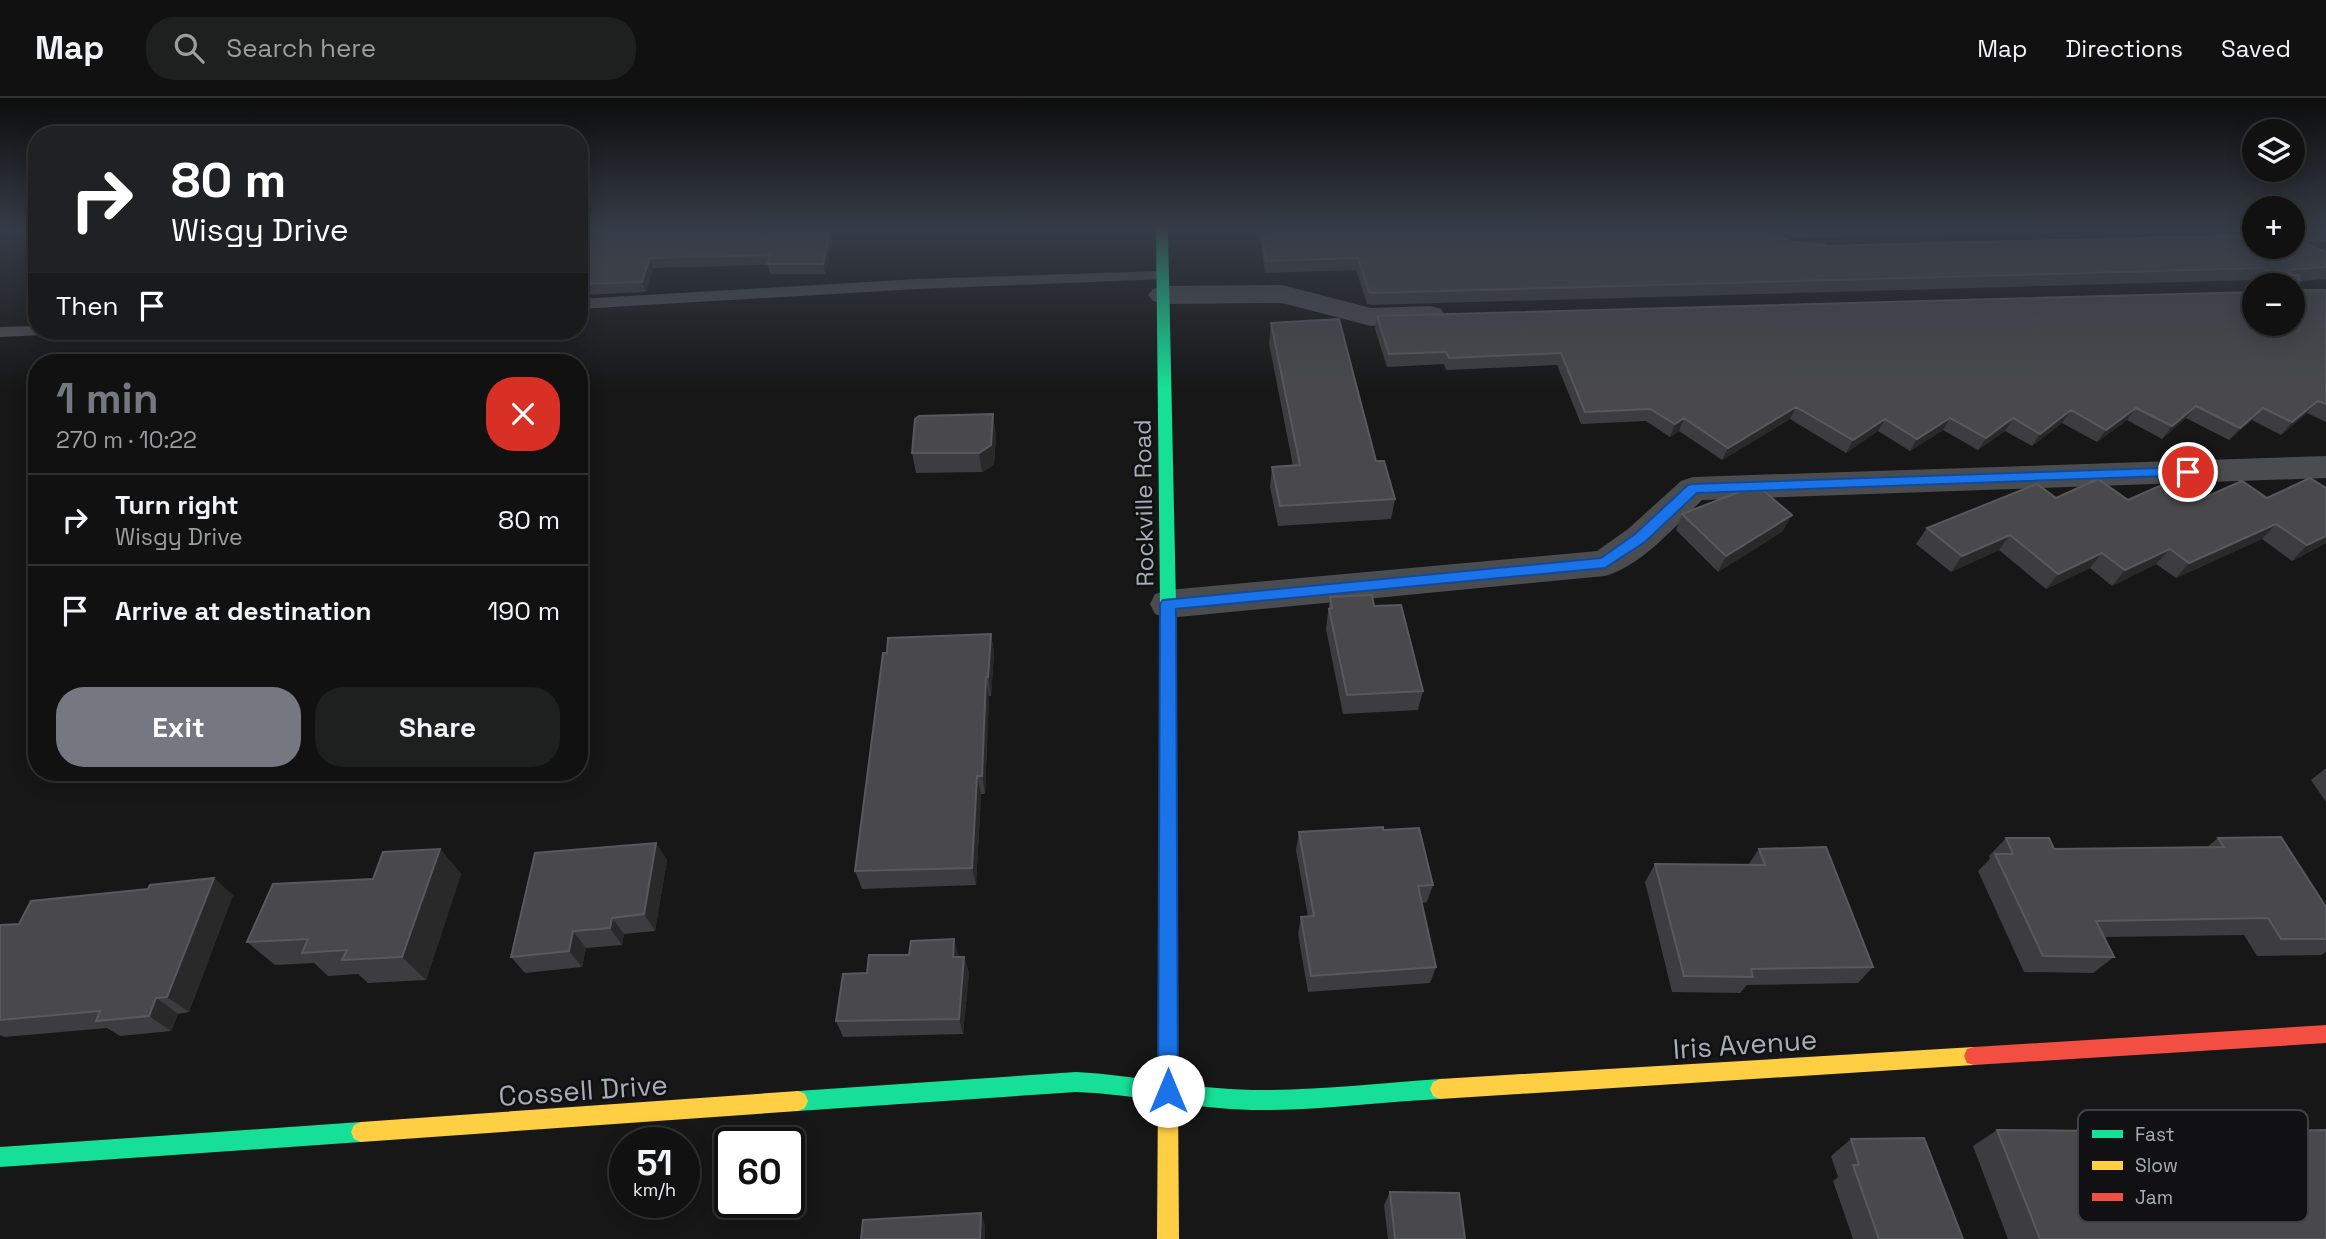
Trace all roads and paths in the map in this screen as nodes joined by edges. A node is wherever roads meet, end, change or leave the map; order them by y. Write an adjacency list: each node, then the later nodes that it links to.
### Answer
1 (1162, 282): 2 (street, Rockville Road)
2 (1162, 286): 3 (lane); 4 (street); 8 (street, Rockville Road)
3 (588, 303)
4 (1454, 315)
5 (28, 331): 6 (lane)
6 (0, 332)
7 (2326, 467): 8 (street)
8 (1168, 604): 10 (street, Rockville Road)
9 (2326, 1034): 10 (street, Iris Avenue)
10 (1168, 1091): 11 (street, Cossell Drive); 12 (street, Rockville Road)
11 (0, 1157)
12 (1167, 1239)

